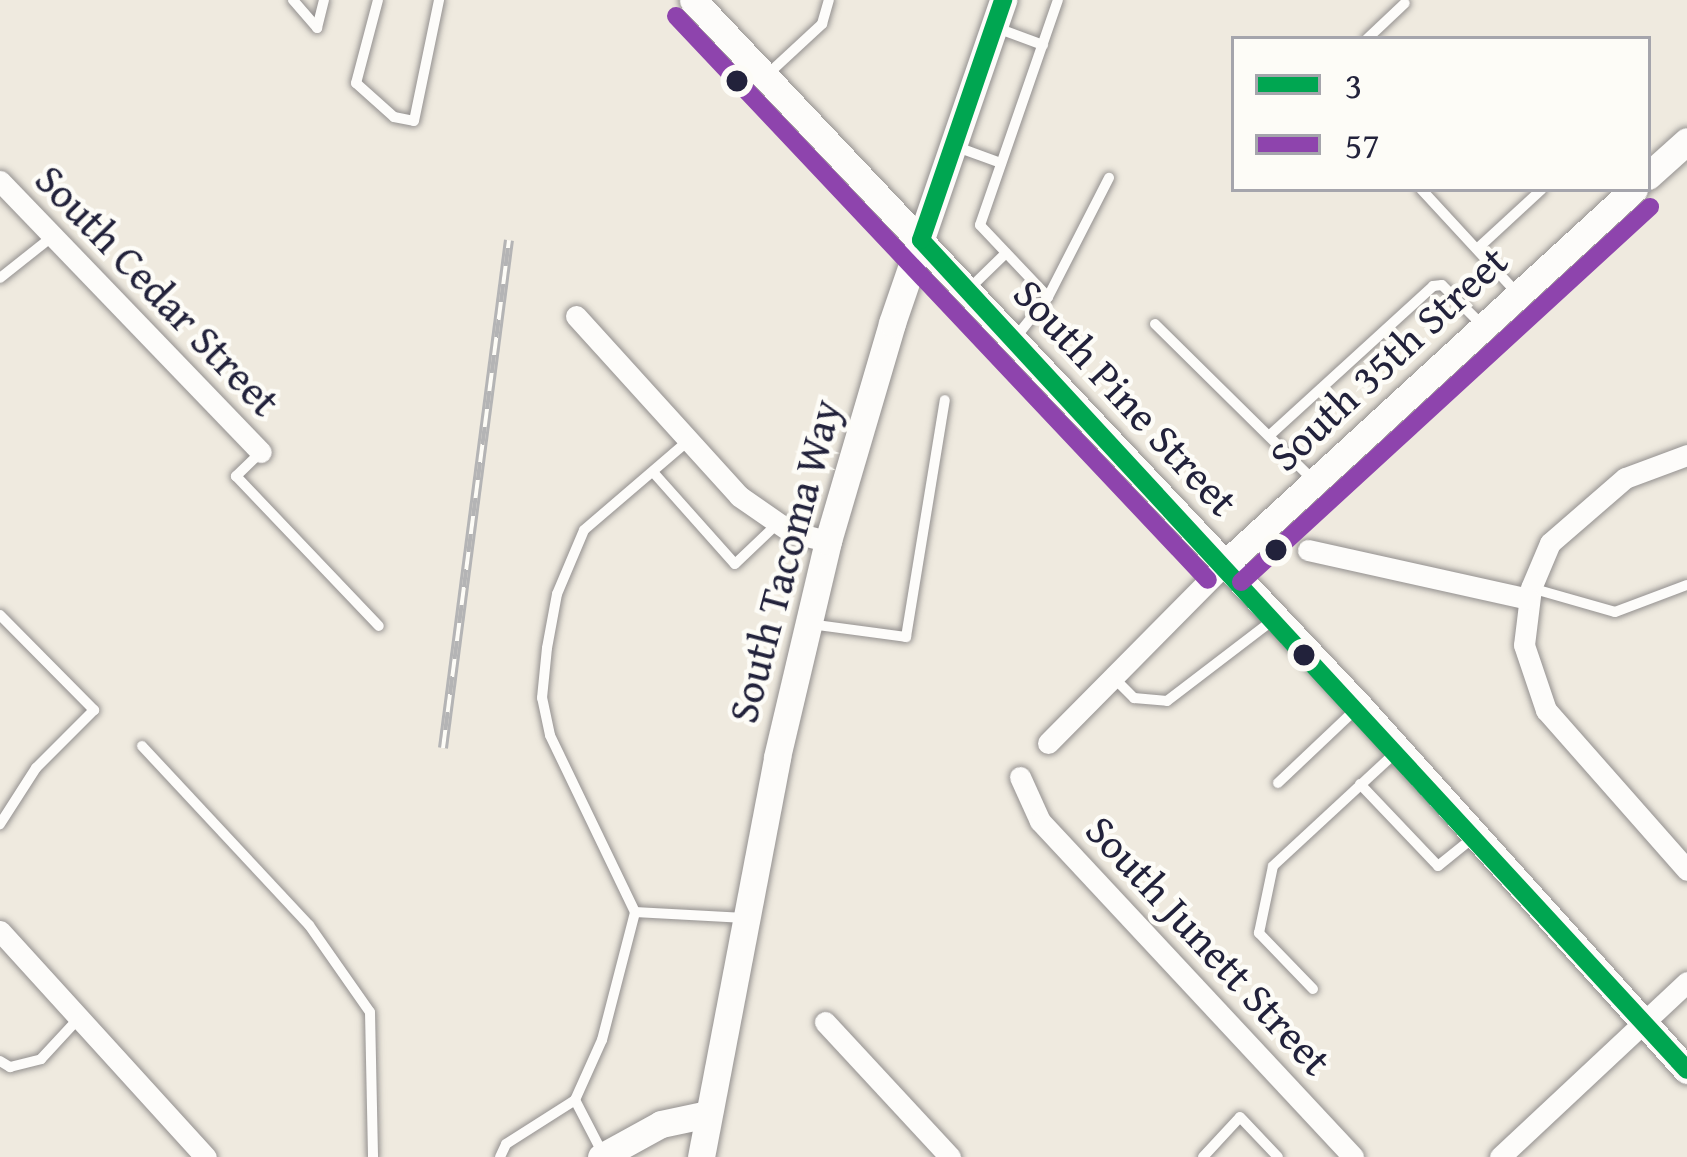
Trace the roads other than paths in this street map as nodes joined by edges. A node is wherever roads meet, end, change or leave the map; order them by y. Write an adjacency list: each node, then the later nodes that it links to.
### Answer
1 (293, 0): 2 (lane)
2 (324, 0)
3 (378, 0): 4 (lane)
4 (439, 0)
5 (693, 0): 13 (main road, South Pine Street)
6 (829, 0): 13 (lane)
7 (1003, 0): 10 (main road, South Tacoma Way)
8 (1058, 0): 12 (lane)
9 (1405, 3): 11 (lane)
10 (994, 27): 12 (lane); 15 (main road, South Tacoma Way)
11 (1370, 36)
12 (1043, 45): 16 (lane)
13 (766, 76): 24 (main road, South Pine Street)
14 (1687, 141): 17 (main road)
15 (954, 146): 16 (lane); 24 (main road, South Tacoma Way)
16 (1001, 163): 26 (lane)
17 (1651, 173)
18 (1109, 178): 30 (lane)
19 (0, 181): 23 (street, South Cedar Street)
20 (1423, 192): 25 (lane)
21 (1539, 192): 25 (lane)
22 (1631, 192): 29 (main road, South 35th Street)
23 (53, 236): 27 (lane); 38 (street, South Cedar Street)
24 (921, 240): 28 (main road, South Pine Street); 43 (main road, South Tacoma Way)
25 (1477, 249): 29 (lane)
26 (1006, 253): 28 (lane); 30 (lane)
27 (0, 278)
28 (968, 290): 34 (main road, South Pine Street)
29 (1518, 295): 33 (main road, South 35th Street)
30 (1048, 297): 34 (lane)
31 (576, 316): 37 (street)
32 (1155, 324): 36 (lane)
33 (1484, 327): 36 (lane); 41 (main road, South 35th Street)
34 (1014, 339): 45 (main road, South Pine Street)
35 (945, 400): 50 (lane)
36 (1270, 435): 41 (lane)
37 (689, 441): 40 (lane); 42 (street)
38 (261, 452): 51 (lane)
39 (1687, 454): 47 (street)
40 (652, 472): 42 (lane); 63 (lane)
41 (1315, 482): 45 (main road, South 35th Street)
42 (777, 524): 43 (street)
43 (828, 541): 50 (main road, South Tacoma Way)
44 (1308, 550): 47 (street)
45 (1225, 564): 49 (main road, South Pine Street); 52 (street, South 35th Street)
46 (1687, 585): 47 (lane)
47 (1530, 593): 62 (street)
48 (0, 615): 60 (lane)
49 (1276, 617): 52 (lane); 53 (main road, South Pine Street)
50 (807, 624): 64 (main road, South Tacoma Way)
51 (379, 626)
52 (1112, 674): 54 (street, South 35th Street)
53 (1359, 706): 56 (main road, South Pine Street); 58 (lane)
54 (1048, 743)
55 (142, 746): 77 (lane)
56 (1396, 752): 59 (lane); 61 (main road, South Pine Street)
57 (1020, 777): 83 (street, South Junett Street)
58 (1278, 783)
59 (1360, 784): 61 (lane); 67 (lane)
60 (0, 824)
61 (1474, 837): 70 (main road, South Pine Street)
62 (1687, 870)
63 (635, 912): 64 (lane); 73 (lane)
64 (747, 918): 74 (main road, South Tacoma Way)
65 (0, 931): 68 (street)
66 (1687, 982): 70 (street)
67 (1313, 989)
68 (80, 1018): 71 (lane); 76 (street)
69 (825, 1022): 80 (street)
70 (1645, 1023): 72 (main road, South Pine Street); 84 (street)
71 (0, 1061)
72 (1687, 1070)
73 (575, 1100): 75 (lane); 78 (lane)
74 (708, 1114): 75 (main road); 79 (main road, South Tacoma Way)
75 (607, 1156)
76 (206, 1157)
77 (374, 1157)
78 (500, 1157)
79 (701, 1157)
80 (950, 1157)
81 (1203, 1157): 82 (lane)
82 (1278, 1157)
83 (1353, 1157)
84 (1500, 1157)

